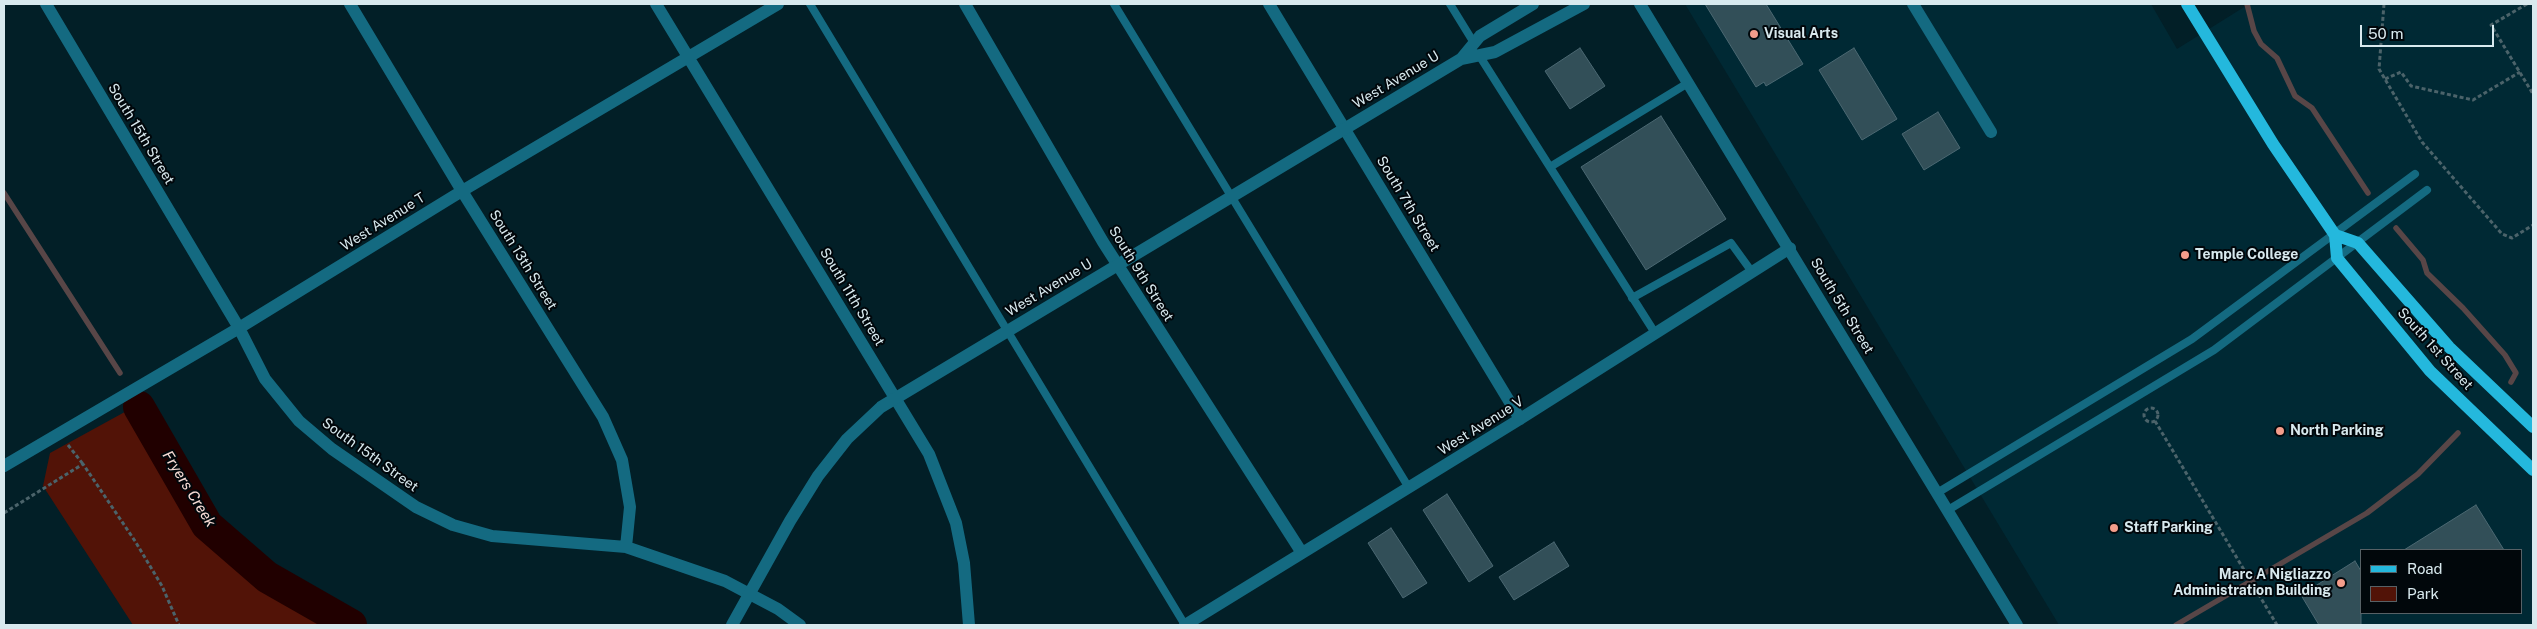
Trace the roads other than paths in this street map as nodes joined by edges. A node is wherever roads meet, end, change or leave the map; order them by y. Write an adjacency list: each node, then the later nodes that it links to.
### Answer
1 (46, 4): 34 (street, South 15th Street)
2 (350, 4): 25 (street, South 13th Street)
3 (656, 4): 17 (street, South 11th Street)
4 (778, 4): 17 (street, West Avenue T)
5 (810, 4): 35 (lane)
6 (965, 4): 31 (street, South 9th Street)
7 (1114, 4): 26 (lane)
8 (1269, 4): 20 (street, South 7th Street)
9 (1450, 4): 15 (lane)
10 (1533, 4): 15 (street, West Avenue U)
11 (1584, 4): 16 (street, West Avenue U)
12 (1640, 4): 19 (street, South 5th Street)
13 (1913, 4): 21 (street)
14 (2187, 4): 27 (main road)
15 (1474, 43): 18 (street, West Avenue U)
16 (1479, 55): 18 (street, West Avenue U); 22 (lane)
17 (688, 57): 25 (street, West Avenue T); 37 (street, South 11th Street)
18 (1461, 59): 20 (street, West Avenue U)
19 (1688, 83): 22 (lane); 29 (street, South 5th Street)
20 (1344, 128): 26 (street, West Avenue U); 38 (street, South 7th Street)
21 (1991, 132)
22 (1550, 167): 33 (lane)
23 (2415, 174): 27 (lane)
24 (2427, 190): 28 (lane)
25 (462, 191): 34 (street, West Avenue T); 46 (street, South 13th Street)
26 (1232, 195): 31 (street, West Avenue U); 43 (lane)
27 (2335, 235): 28 (main road, South 1st Street); 30 (main road); 44 (lane)
28 (2358, 243): 30 (lane); 39 (main road, South 1st Street)
29 (1790, 248): 32 (street, West Avenue V); 44 (street, South 5th Street)
30 (2337, 258): 42 (main road, South 1st Street); 45 (lane)
31 (1117, 264): 35 (street, West Avenue U); 47 (street, South 9th Street)
32 (1752, 272): 33 (lane); 36 (street, West Avenue V)
33 (1632, 298): 36 (lane)
34 (239, 328): 41 (street, West Avenue T); 46 (street, South 15th Street)
35 (1007, 330): 37 (street, West Avenue U); 52 (lane)
36 (1655, 334): 38 (street, West Avenue V)
37 (896, 398): 48 (street, West Avenue U); 51 (street, South 11th Street)
38 (1520, 419): 43 (street, West Avenue V)
39 (2533, 426)
40 (4, 450): 41 (street)
41 (7, 464)
42 (2533, 470)
43 (1409, 488): 47 (street, West Avenue V)
44 (1937, 493): 45 (street, South 5th Street)
45 (1948, 510): 53 (street, South 5th Street)
46 (626, 547): 48 (street, South 15th Street)
47 (1302, 553): 52 (street, West Avenue V)
48 (749, 593): 49 (street, West Avenue U); 50 (street, South 15th Street)
49 (732, 625)
50 (800, 625)
51 (969, 625)
52 (1185, 625)
53 (2017, 625)

